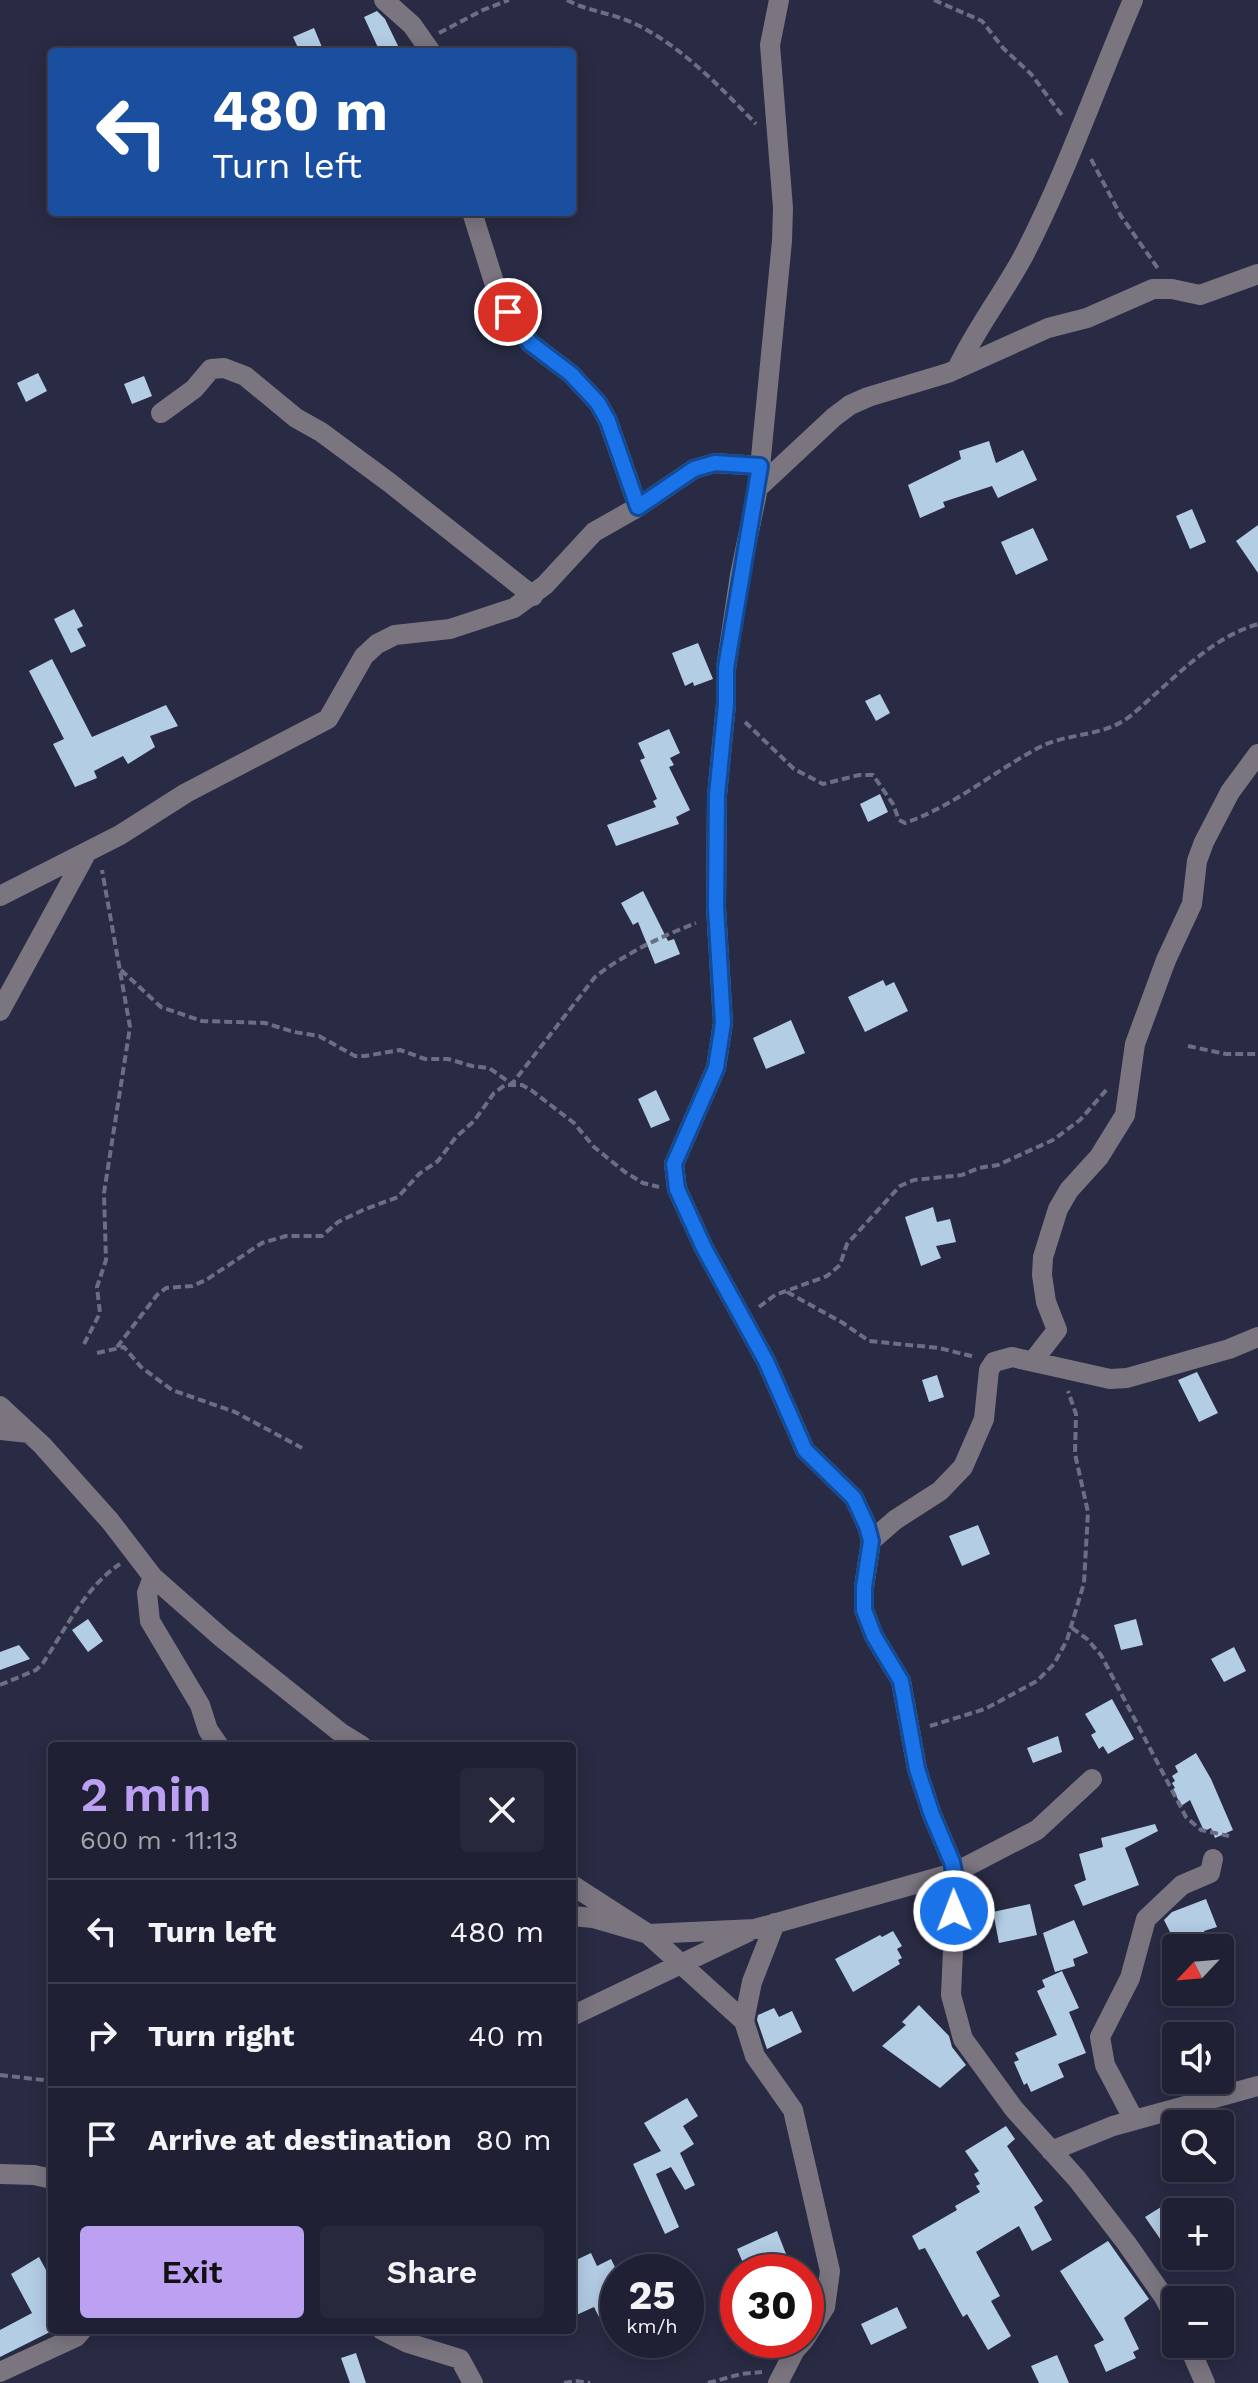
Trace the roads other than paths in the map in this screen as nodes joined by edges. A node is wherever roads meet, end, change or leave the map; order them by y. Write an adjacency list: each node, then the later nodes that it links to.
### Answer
1 (384, 0): 4 (street)
2 (779, 0): 9 (street)
3 (1133, 0): 7 (street)
4 (428, 46)
5 (473, 216): 11 (street)
6 (1258, 274): 7 (street)
7 (957, 369): 10 (street)
8 (161, 413): 12 (street)
9 (760, 466): 10 (street); 11 (street)
10 (758, 488): 22 (street)
11 (638, 507): 12 (street)
12 (533, 596): 14 (street)
13 (1258, 754): 18 (street)
14 (92, 849): 15 (street); 16 (street)
15 (0, 896)
16 (0, 1011)
17 (1258, 1337): 18 (street)
18 (1033, 1361): 22 (street)
19 (0, 1406): 21 (street)
20 (0, 1430): 21 (street)
21 (29, 1433): 23 (street)
22 (871, 1541): 28 (street)
23 (153, 1577): 24 (street); 25 (street)
24 (341, 1740)
25 (216, 1742)
26 (1092, 1779): 28 (street)
27 (1213, 1859): 37 (street)
28 (954, 1873): 31 (street); 38 (street)
29 (576, 1888): 32 (street)
30 (576, 1916): 32 (street)
31 (765, 1926): 32 (street); 33 (street); 35 (street)
32 (648, 1934): 33 (street)
33 (682, 1965): 34 (street); 35 (street)
34 (576, 2014)
35 (744, 2021): 42 (street)
36 (1258, 2086): 37 (street)
37 (1134, 2120): 38 (street)
38 (1051, 2151): 41 (street)
39 (0, 2174): 40 (street)
40 (48, 2179)
41 (1162, 2294)
42 (824, 2309)
43 (79, 2334): 47 (street)
44 (405, 2337): 49 (street)
45 (792, 2358): 48 (street)
46 (1194, 2358): 50 (street)
47 (0, 2372)
48 (781, 2376)
49 (473, 2383)
50 (1205, 2383)

